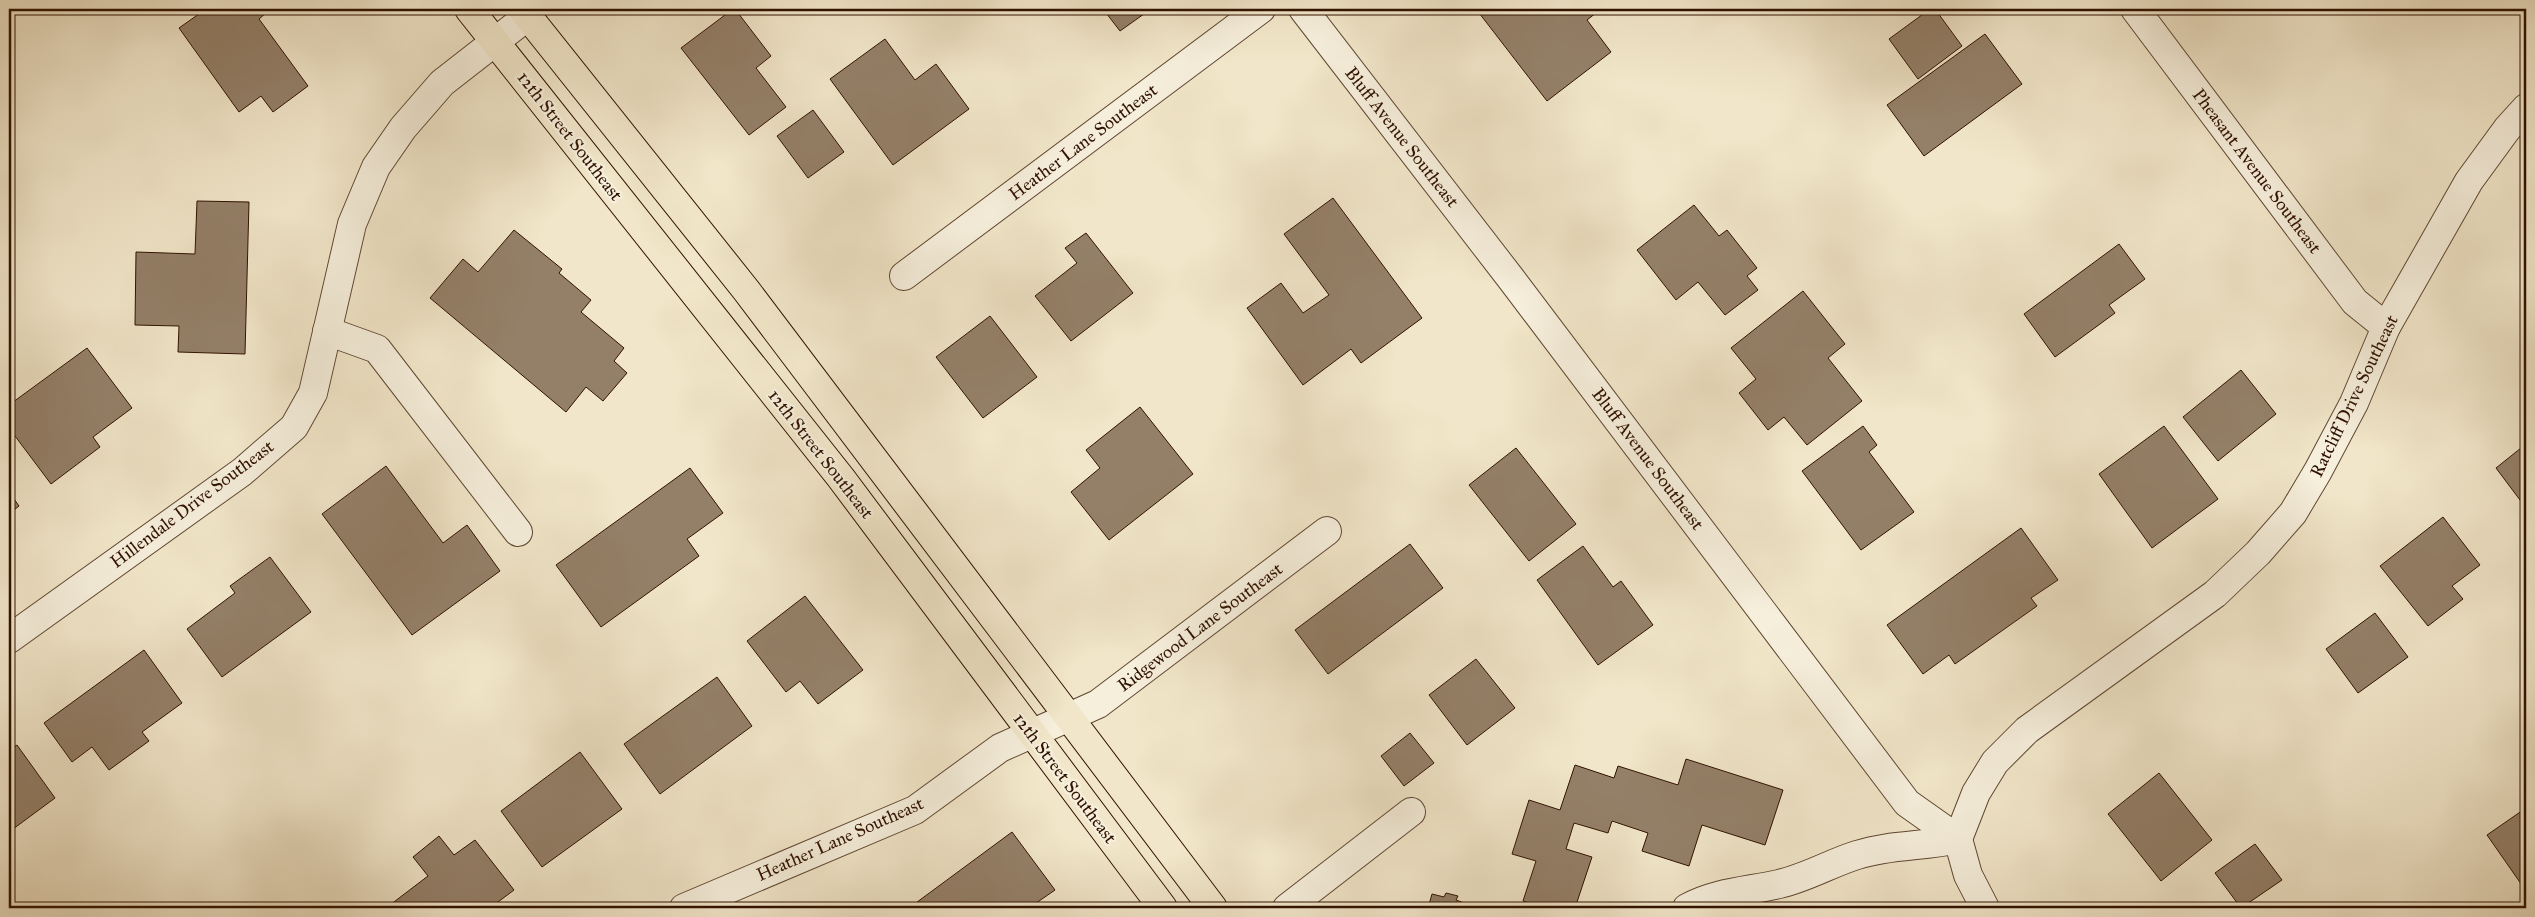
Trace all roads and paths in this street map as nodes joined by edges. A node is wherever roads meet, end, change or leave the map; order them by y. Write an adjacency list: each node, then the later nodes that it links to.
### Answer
1 (469, 9): 6 (main road, 12th Street Southeast)
2 (1261, 9): 8 (street, Heather Lane Southeast)
3 (1302, 9): 17 (street, Bluff Avenue Southeast)
4 (2134, 9): 9 (street, Pheasant Avenue Southeast)
5 (525, 12): 6 (street, Hillendale Drive Southeast); 14 (main road)
6 (496, 42): 10 (street, Hillendale Drive Southeast); 15 (main road, 12th Street Southeast)
7 (2526, 108): 9 (street, Ratcliff Drive Southeast)
8 (904, 276)
9 (2386, 327): 17 (street, Ratcliff Drive Southeast)
10 (327, 331): 12 (street); 13 (street, Hillendale Drive Southeast)
11 (1327, 531): 14 (street, Ridgewood Lane Southeast)
12 (518, 532)
13 (9, 639)
14 (1069, 718): 15 (street, Heather Lane Southeast); 20 (main road)
15 (1032, 734): 18 (street, Heather Lane Southeast); 19 (main road, 12th Street Southeast)
16 (1411, 812): 21 (street)
17 (1958, 839): 22 (street); 23 (street)
18 (684, 908)
19 (1163, 908)
20 (1213, 908)
21 (1287, 908)
22 (1688, 908)
23 (1985, 908)

